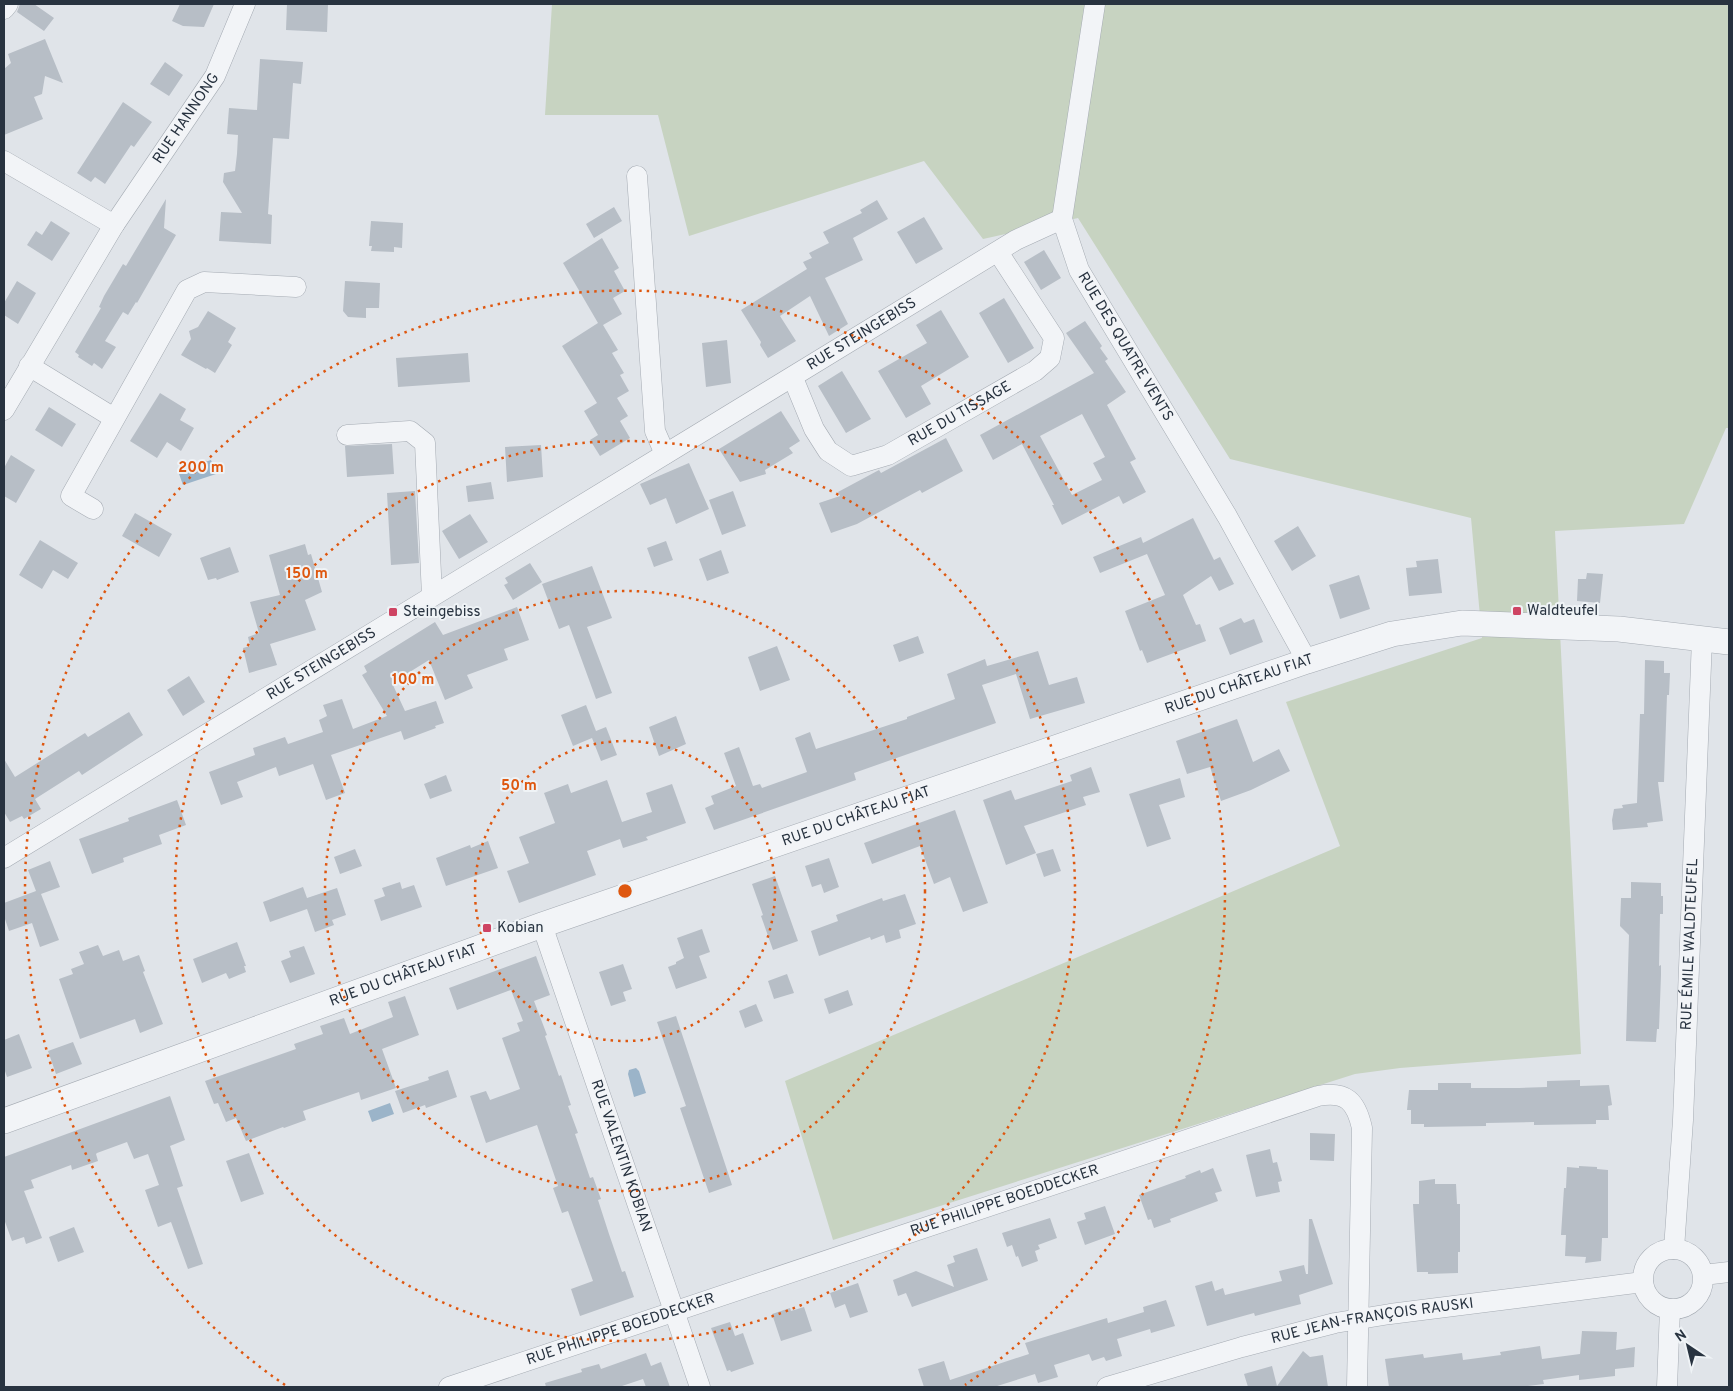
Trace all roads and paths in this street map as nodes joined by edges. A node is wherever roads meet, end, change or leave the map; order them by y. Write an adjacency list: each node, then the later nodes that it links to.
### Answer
1 (8, 4): 4 (street)
2 (245, 4): 8 (street, RUE HANNONG)
3 (1095, 4): 7 (street, RUE DES QUATRE VENTS)
4 (4, 9)
5 (4, 161): 8 (street)
6 (637, 176): 16 (street)
7 (1062, 219): 9 (street, RUE STEINGEBISS); 21 (street, RUE DES QUATRE VENTS)
8 (114, 225): 11 (street, RUE HANNONG)
9 (998, 252): 12 (street, RUE STEINGEBISS); 12 (street, RUE DU TISSAGE)
10 (296, 287): 14 (street)
11 (29, 366): 13 (street, RUE HANNONG); 14 (street)
12 (793, 378): 16 (street, RUE STEINGEBISS)
13 (4, 410)
14 (114, 418): 17 (street)
15 (347, 435): 18 (street)
16 (665, 454): 18 (street, RUE STEINGEBISS)
17 (93, 510)
18 (432, 596): 22 (street, RUE STEINGEBISS)
19 (1702, 639): 20 (street, RUE DU CHÂTEAU FIAT); 21 (street, RUE DU CHÂTEAU FIAT); 25 (street, RUE ÉMILE WALDTEUFEL)
20 (1729, 642)
21 (1307, 660): 23 (street, RUE DU CHÂTEAU FIAT)
22 (4, 858)
23 (542, 925): 24 (street, RUE DU CHÂTEAU FIAT); 30 (street, RUE VALENTIN KOBIAN)
24 (4, 1121)
25 (1674, 1250): 27 (street); 28 (street)
26 (1729, 1272): 27 (street)
27 (1703, 1275): 29 (street)
28 (1644, 1282): 29 (street); 31 (street, RUE JEAN-FRANÇOIS RAUSKI)
29 (1670, 1309): 36 (street)
30 (673, 1313): 31 (street, RUE PHILIPPE BOEDDECKER); 32 (street, RUE PHILIPPE BOEDDECKER); 33 (street, RUE VALENTIN KOBIAN)
31 (1357, 1319): 34 (street, RUE JEAN-FRANÇOIS RAUSKI); 35 (street, RUE PHILIPPE BOEDDECKER)
32 (449, 1387)
33 (700, 1387)
34 (1107, 1387)
35 (1356, 1387)
36 (1667, 1387)

